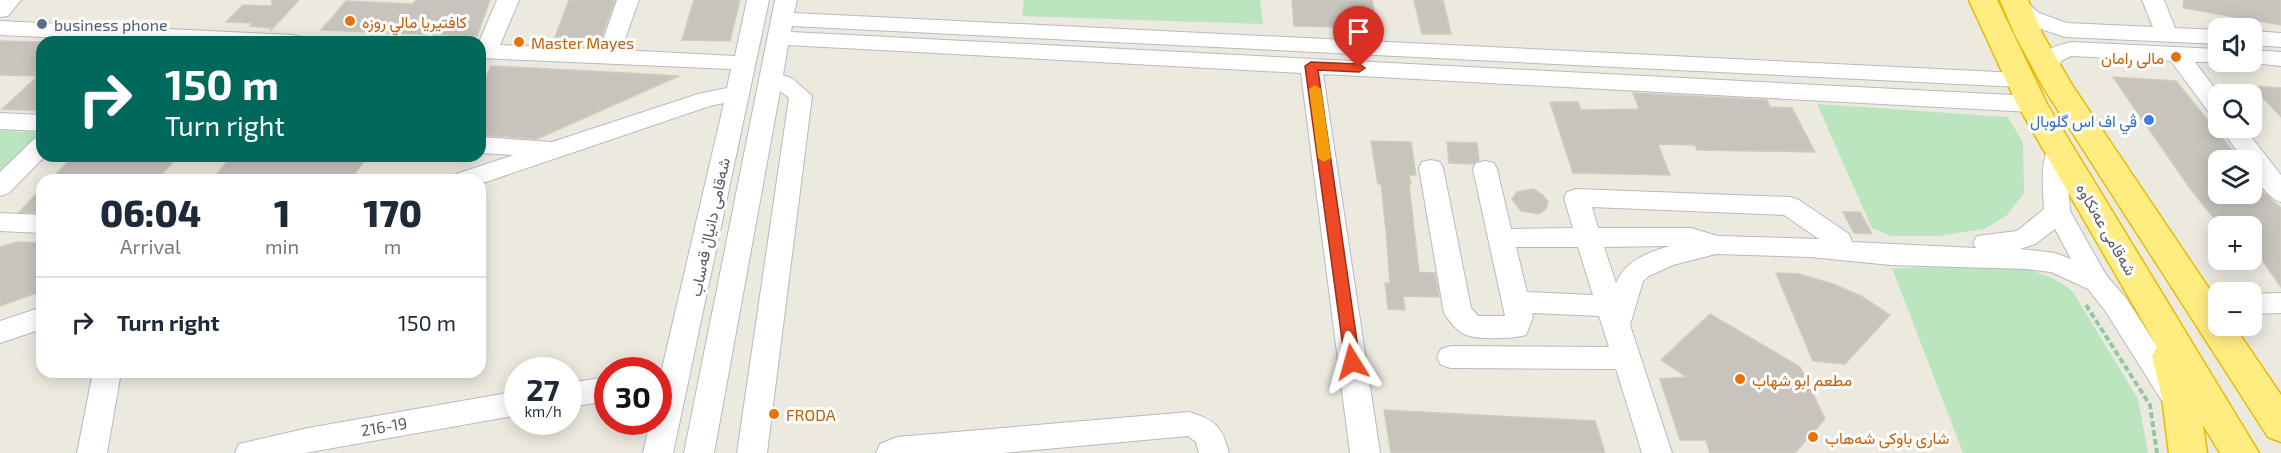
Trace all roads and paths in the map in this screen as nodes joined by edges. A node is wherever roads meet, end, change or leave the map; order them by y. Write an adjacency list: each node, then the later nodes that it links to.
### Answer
1 (10, 0): 8 (street)
2 (508, 0): 16 (street)
3 (628, 0): 21 (street)
4 (759, 0): 24 (street, شەقامی دانیاڵ قەساب)
5 (1983, 0): 28 (highway, شەقامی عەنکاوە)
6 (2153, 0): 17 (street)
7 (2015, 2): 11 (street); 28 (highway, شەقامی عەنکاوە)
8 (0, 11)
9 (782, 19): 25 (street); 26 (street, شەقامی دانیاڵ قەساب); 27 (street)
10 (0, 28): 12 (street)
11 (2085, 32): 17 (street); 18 (street)
12 (145, 36)
13 (2208, 39): 17 (street)
14 (2262, 39): 15 (street)
15 (2281, 40)
16 (486, 45)
17 (2173, 45): 18 (street); 20 (street); 30 (street)
18 (2098, 50): 28 (street)
19 (486, 51): 21 (street)
20 (2208, 54)
21 (608, 57): 24 (street)
22 (2262, 58): 23 (street)
23 (2281, 59)
24 (745, 63): 29 (street, شەقامی دانیاڵ قەساب)
25 (1311, 66): 31 (street); 78 (street)
26 (771, 78): 74 (street, شەقامی دانیاڵ قەساب); 75 (street)
27 (1969, 78): 28 (street); 31 (street)
28 (2033, 85): 31 (street); 36 (highway, شەقامی عەنکاوە); 57 (highway, شەقامی عەنکاوە)
29 (738, 93): 37 (street); 65 (street, شەقامی دانیاڵ قەساب)
30 (2208, 95)
31 (1982, 101)
32 (0, 121): 33 (street)
33 (36, 123)
34 (2240, 138): 43 (street)
35 (486, 145): 37 (street)
36 (2060, 147): 44 (street); 60 (highway, شەقامی عەنکاوە)
37 (557, 149): 41 (street)
38 (36, 151): 42 (street)
39 (1431, 168): 54 (street)
40 (1485, 169): 49 (street)
41 (483, 174)
42 (0, 187)
43 (2281, 193)
44 (2057, 211): 50 (street); 53 (street)
45 (0, 222): 46 (street)
46 (35, 224): 47 (street)
47 (0, 232)
48 (1587, 236): 49 (street); 50 (street); 51 (street); 58 (street)
49 (1502, 237): 54 (street)
50 (1840, 241): 52 (street)
51 (1716, 245): 52 (street); 58 (street)
52 (1810, 248): 53 (street)
53 (2091, 292): 68 (street); 80 (path)
54 (1516, 302): 58 (street)
55 (2281, 303): 56 (street)
56 (2262, 304)
57 (2208, 305)
58 (1613, 316): 64 (street)
59 (36, 320): 61 (street)
60 (2161, 322): 68 (highway); 82 (highway, شەقامی عەنکاوە)
61 (0, 332)
62 (2227, 336): 69 (highway, شەقامی عەنکاوە)
63 (1451, 357): 64 (street)
64 (1626, 358): 79 (street)
65 (672, 360)
66 (106, 378): 71 (street)
67 (504, 405): 72 (street, 216-19)
68 (2182, 409): 81 (highway)
69 (2281, 426)
70 (660, 435): 73 (street, شەقامی دانیاڵ قەساب)
71 (92, 453)
72 (250, 453)
73 (658, 453)
74 (699, 453)
75 (752, 453)
76 (891, 453): 77 (street)
77 (1214, 453)
78 (1365, 453)
79 (1657, 453)
80 (2157, 453)
81 (2188, 453)
82 (2240, 453)

